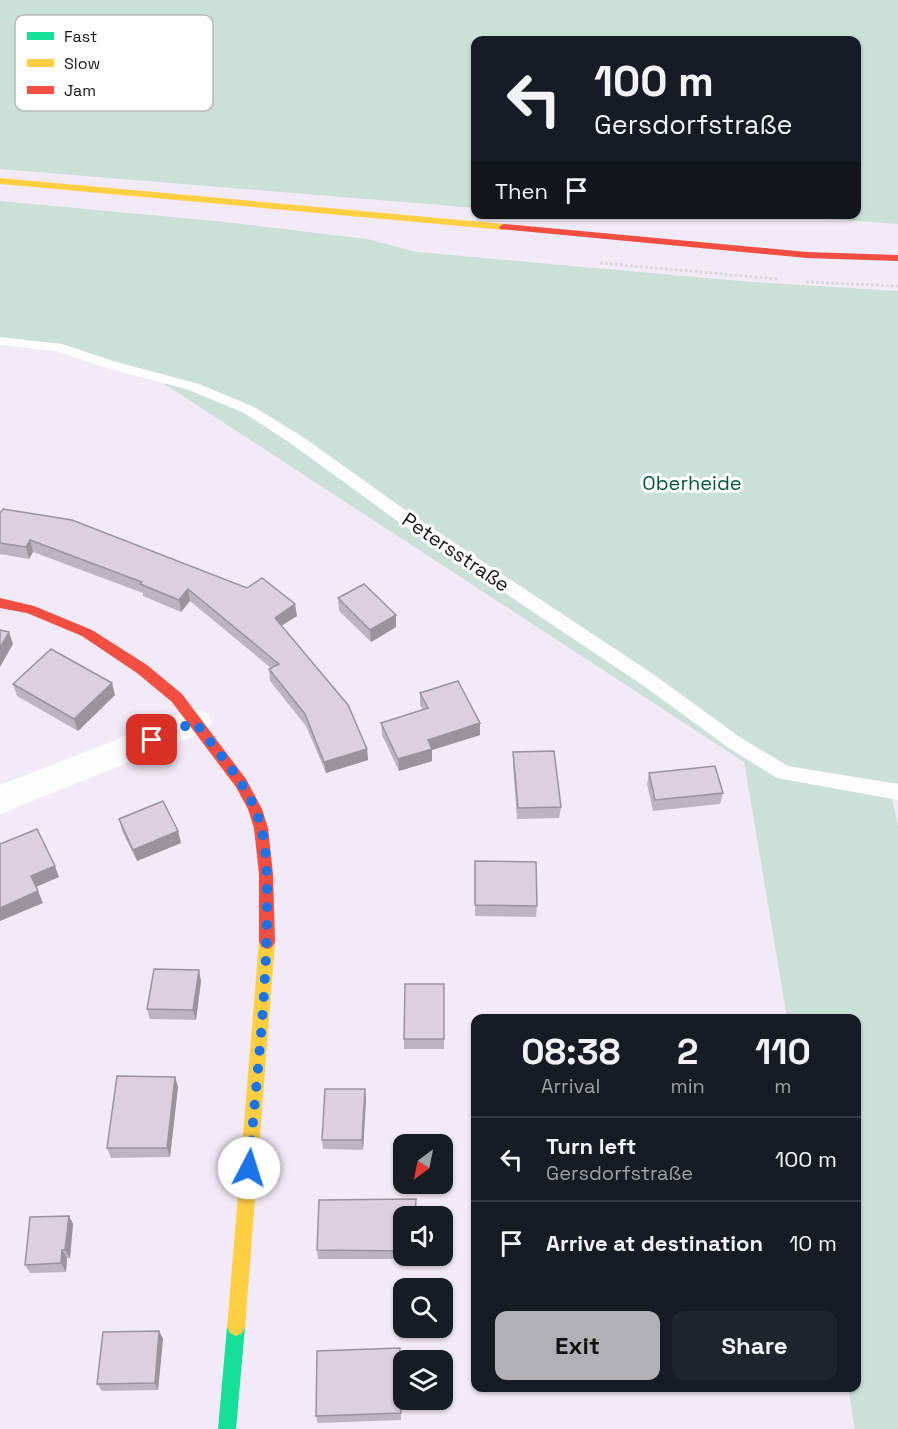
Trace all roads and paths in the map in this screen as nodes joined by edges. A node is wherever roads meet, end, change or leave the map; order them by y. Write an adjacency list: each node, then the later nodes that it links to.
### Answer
1 (0, 181): 2 (main road)
2 (898, 258)
3 (0, 341): 6 (lane, Petersstraße)
4 (0, 603): 5 (main road)
5 (195, 722): 7 (street); 8 (main road)
6 (898, 792)
7 (0, 800)
8 (227, 1429)

